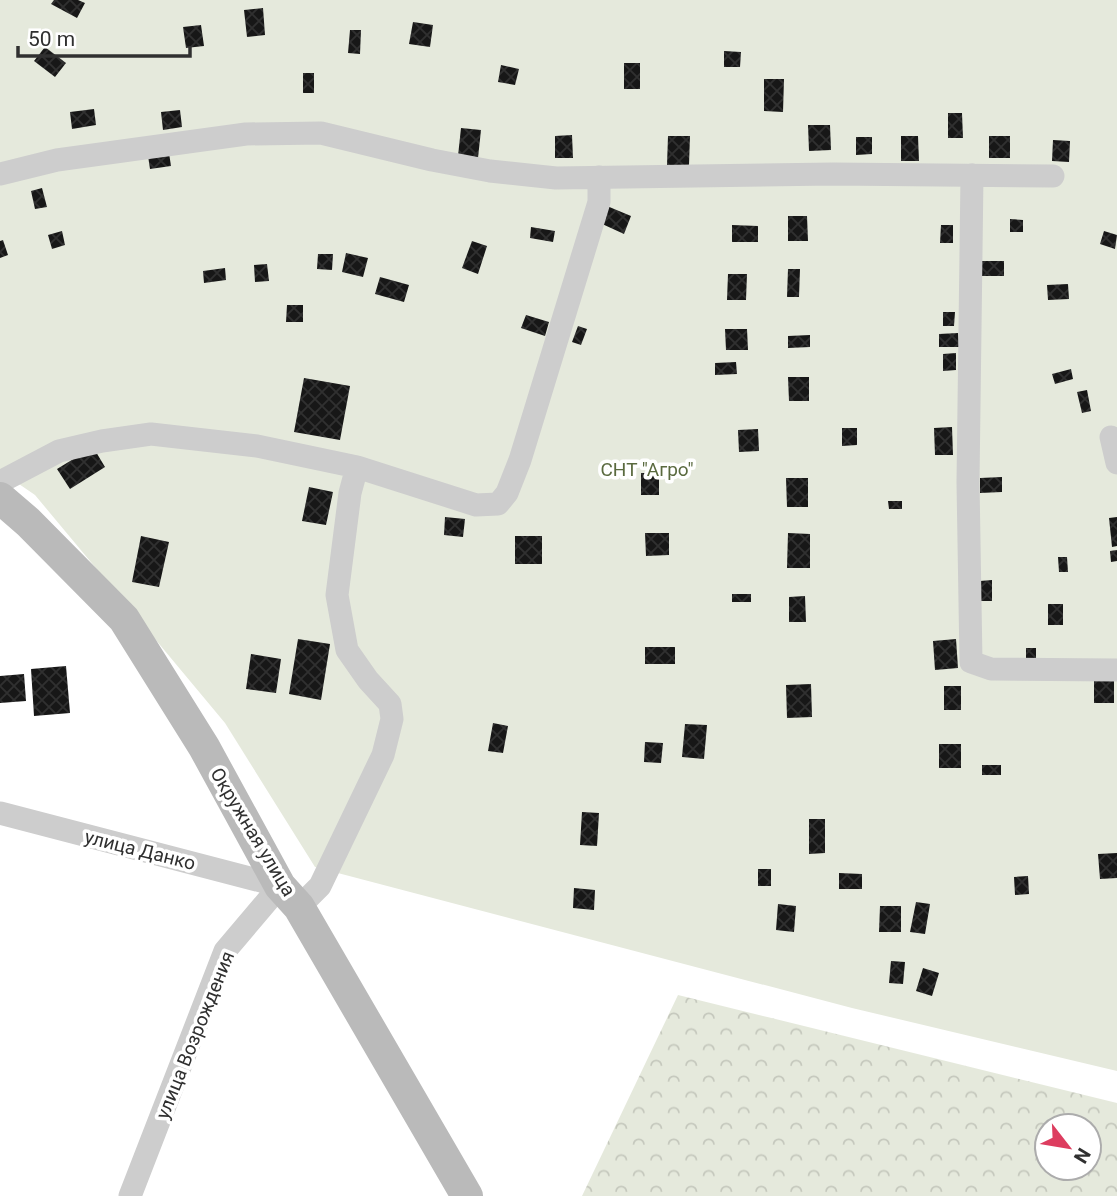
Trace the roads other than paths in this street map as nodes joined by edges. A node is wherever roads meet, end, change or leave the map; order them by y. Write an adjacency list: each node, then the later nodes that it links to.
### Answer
1 (0, 174): 4 (street)
2 (972, 175): 3 (street); 4 (street); 10 (street)
3 (1053, 176)
4 (599, 177): 7 (street)
5 (1111, 437): 6 (street)
6 (1117, 463)
7 (357, 467): 8 (street); 12 (street, улица Возрождения)
8 (0, 482)
9 (0, 498): 12 (street, Окружная улица)
10 (1117, 670)
11 (0, 813): 12 (street, улица Данко)
12 (290, 896): 13 (street, улица Возрождения); 14 (street, Окружная улица)
13 (130, 1196)
14 (467, 1196)

